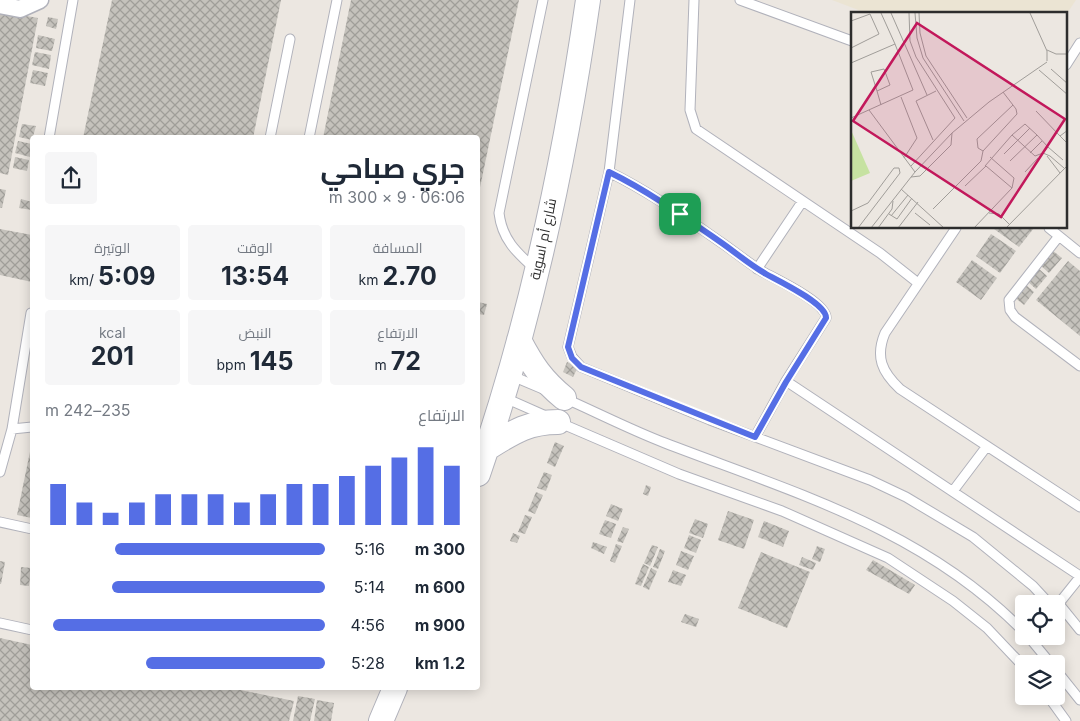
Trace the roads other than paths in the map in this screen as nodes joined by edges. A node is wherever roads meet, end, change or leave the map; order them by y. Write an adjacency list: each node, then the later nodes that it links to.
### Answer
1 (40, 0): 9 (street)
2 (73, 0): 14 (lane)
3 (337, 0): 16 (lane)
4 (543, 0): 24 (lane)
5 (588, 0): 24 (street, شارع أم اسوية)
6 (630, 0): 17 (lane)
7 (694, 0): 18 (lane)
8 (740, 0): 11 (lane)
9 (0, 5)
10 (290, 39): 15 (lane)
11 (851, 41)
12 (1080, 43): 13 (lane)
13 (1068, 62)
14 (50, 135)
15 (271, 135)
16 (310, 135)
17 (609, 172): 23 (lane); 36 (lane)
18 (802, 202): 23 (lane); 25 (lane)
19 (955, 229): 25 (lane)
20 (1050, 229): 21 (lane)
21 (1059, 236): 22 (lane); 28 (lane)
22 (1080, 253)
23 (757, 269): 30 (lane)
24 (536, 270): 27 (street, شارع أم اسوية)
25 (918, 284): 37 (lane)
26 (30, 319): 35 (lane)
27 (518, 340): 29 (street, شارع أم اسوية); 32 (street)
28 (1080, 366)
29 (510, 374): 31 (street, شارع أم اسوية); 32 (lane)
30 (786, 382): 36 (lane); 41 (lane)
31 (503, 397): 33 (lane); 38 (street, شارع أم اسوية)
32 (564, 398): 50 (lane)
33 (558, 422): 38 (street); 53 (lane)
34 (30, 427): 35 (lane)
35 (12, 430): 40 (lane)
36 (755, 437): 46 (lane)
37 (987, 446): 41 (lane); 42 (lane)
38 (486, 449): 39 (street, شارع أم اسوية)
39 (480, 468)
40 (0, 474)
41 (952, 491): 45 (lane)
42 (1080, 508)
43 (0, 522): 44 (lane)
44 (30, 529)
45 (1080, 576): 47 (lane)
46 (1041, 595)
47 (1065, 596)
48 (1065, 614): 52 (lane)
49 (0, 623): 51 (lane)
50 (1015, 623)
51 (30, 630)
52 (1080, 630)
53 (1015, 658)
54 (1065, 681): 56 (lane)
55 (394, 690): 58 (street)
56 (1080, 700)
57 (1054, 705): 59 (lane)
58 (381, 721)
59 (1066, 721)

